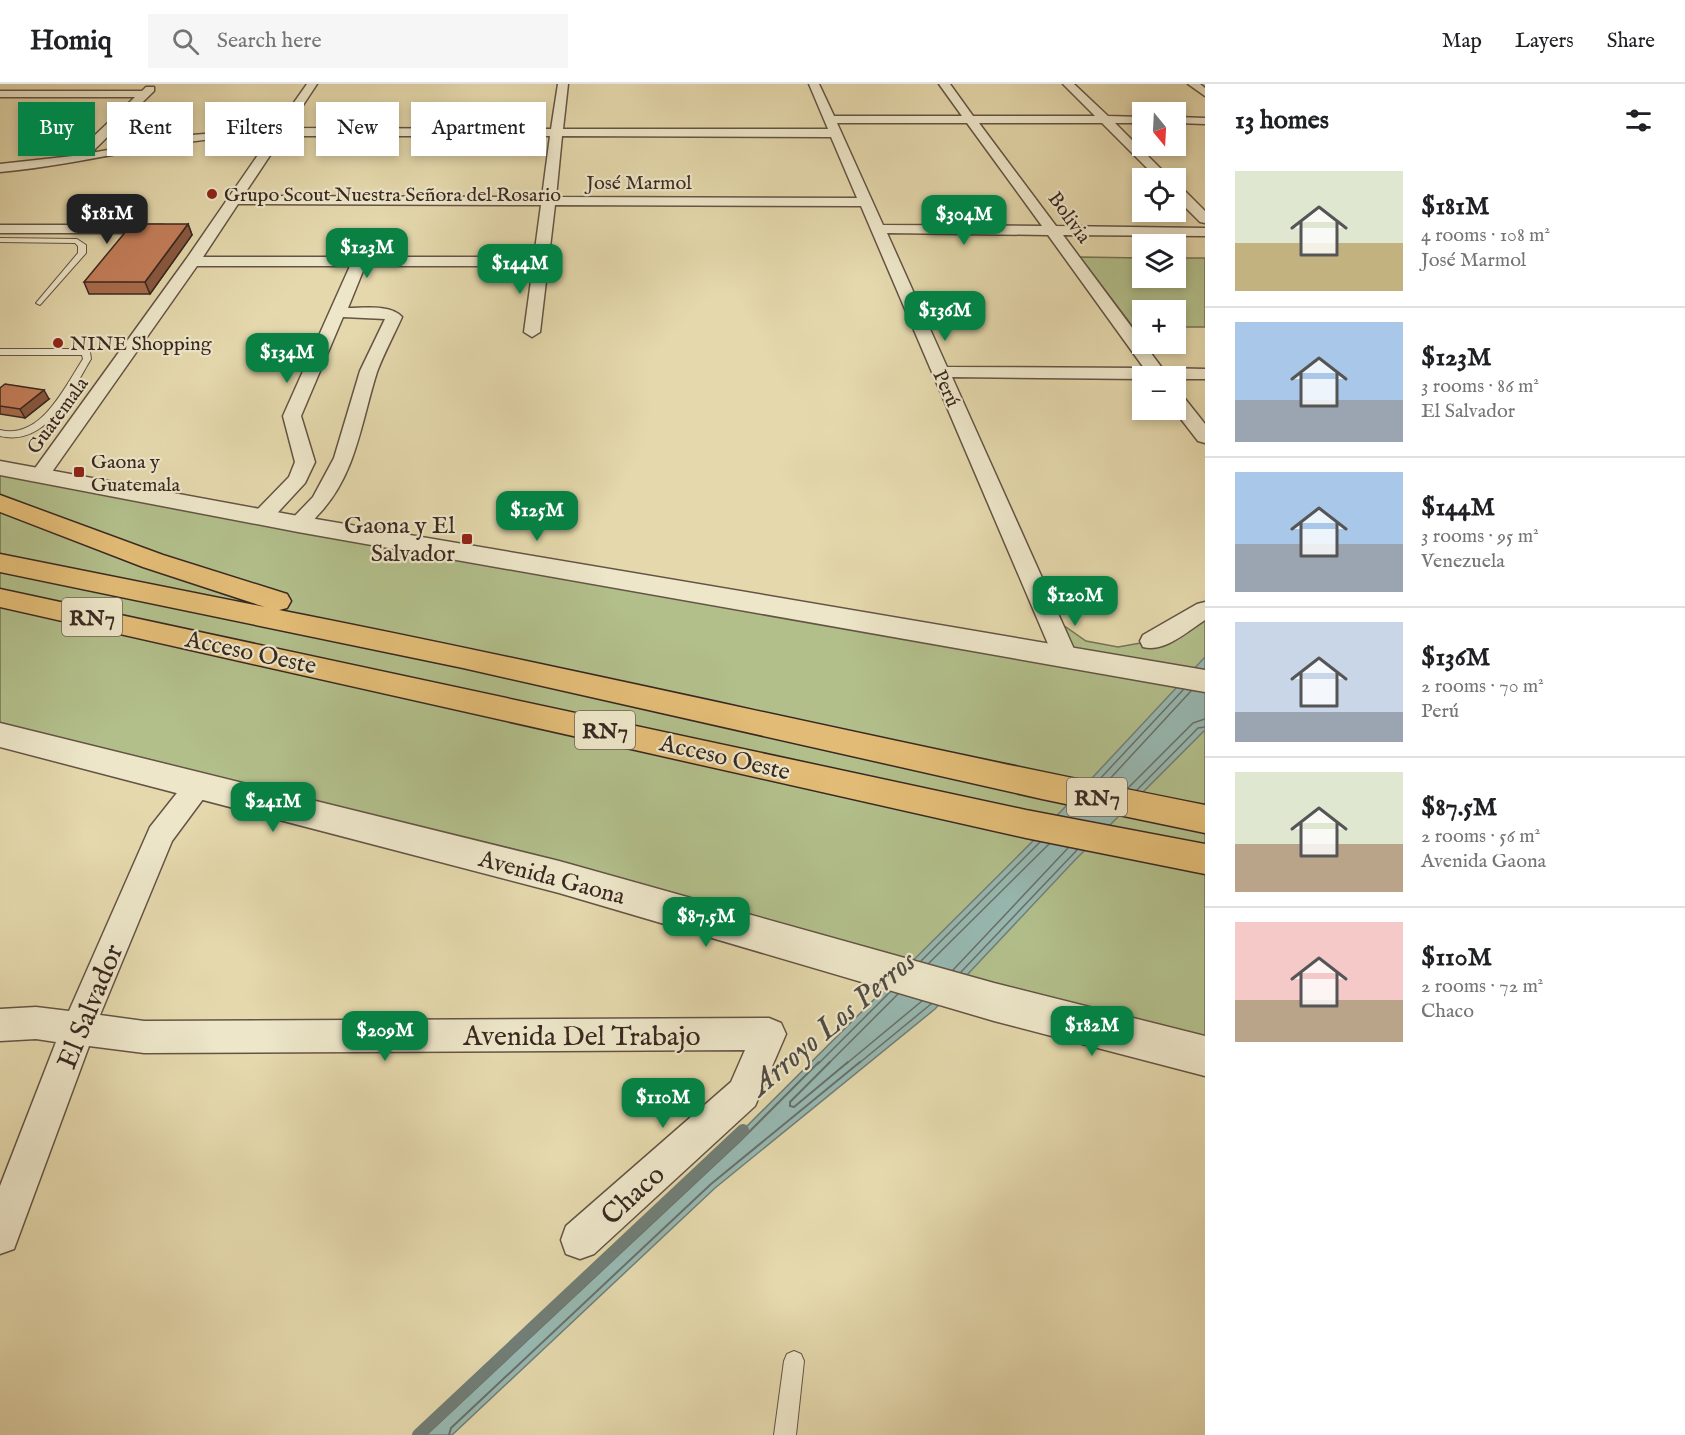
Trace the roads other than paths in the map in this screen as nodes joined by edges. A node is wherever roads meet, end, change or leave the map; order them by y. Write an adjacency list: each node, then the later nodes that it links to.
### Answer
1 (155, 84): 10 (street)
2 (312, 84): 11 (street, Guatemala)
3 (563, 84): 19 (street)
4 (814, 84): 17 (street, Perú)
5 (944, 84): 12 (street, Bolivia)
6 (1068, 84): 13 (street)
7 (1193, 84): 8 (street)
8 (1205, 93)
9 (0, 94): 10 (street)
10 (144, 94): 22 (street)
11 (300, 102)
12 (970, 119): 13 (street); 17 (street); 33 (street, Bolivia)
13 (1106, 120): 14 (street); 24 (street)
14 (1132, 120)
15 (1186, 120): 16 (street)
16 (1205, 121)
17 (831, 126): 19 (street); 28 (street, Perú)
18 (304, 132): 19 (street)
19 (557, 133): 27 (street)
20 (205, 136): 22 (street)
21 (264, 156): 25 (street, Guatemala)
22 (77, 159): 23 (street)
23 (0, 168)
24 (1154, 168)
25 (234, 200): 27 (street, José Marmol); 38 (street, Guatemala)
26 (1186, 200): 29 (street)
27 (548, 201): 28 (street, José Marmol); 40 (street)
28 (865, 202): 32 (street, Perú)
29 (1205, 219)
30 (0, 229): 31 (street)
31 (179, 229)
32 (877, 229): 33 (street); 46 (street, Perú)
33 (1051, 230): 34 (street); 45 (street, Bolivia)
34 (1205, 232)
35 (0, 240): 41 (lane)
36 (0, 248): 37 (lane)
37 (24, 249)
38 (193, 261): 39 (street); 54 (street, Guatemala)
39 (359, 262): 40 (street); 42 (street)
40 (541, 262): 43 (street)
41 (40, 303)
42 (338, 312): 56 (street); 57 (street)
43 (532, 332)
44 (0, 352): 51 (lane)
45 (1151, 366)
46 (940, 372): 47 (street); 65 (street, Perú)
47 (1132, 375)
48 (1186, 375): 49 (street)
49 (1205, 375)
50 (1186, 412): 52 (street)
51 (0, 434)
52 (1205, 437)
53 (0, 468): 54 (street)
54 (40, 475): 56 (street)
55 (0, 503): 64 (highway)
56 (262, 517): 57 (street)
57 (298, 524): 65 (street)
58 (0, 563): 64 (highway, Acceso Oeste / RN7)
59 (0, 598): 62 (highway, Acceso Oeste / RN7)
60 (1205, 610): 63 (street)
61 (0, 617): 62 (highway)
62 (184, 637): 70 (highway, Acceso Oeste / RN7)
63 (1152, 641)
64 (463, 657): 69 (highway, Acceso Oeste / RN7)
65 (1066, 658): 66 (street)
66 (1205, 681)
67 (0, 735): 68 (street, Avenida Gaona)
68 (198, 787): 72 (street, El Salvador); 74 (street, Avenida Gaona)
69 (1205, 819)
70 (1205, 859)
71 (0, 1024): 72 (street, Avenida Del Trabajo)
72 (78, 1029): 73 (street, Avenida Del Trabajo); 75 (street, El Salvador)
73 (769, 1034): 76 (street, Chaco)
74 (1205, 1056)
75 (0, 1235)
76 (580, 1240)
77 (794, 1361): 78 (lane)
78 (785, 1435)

